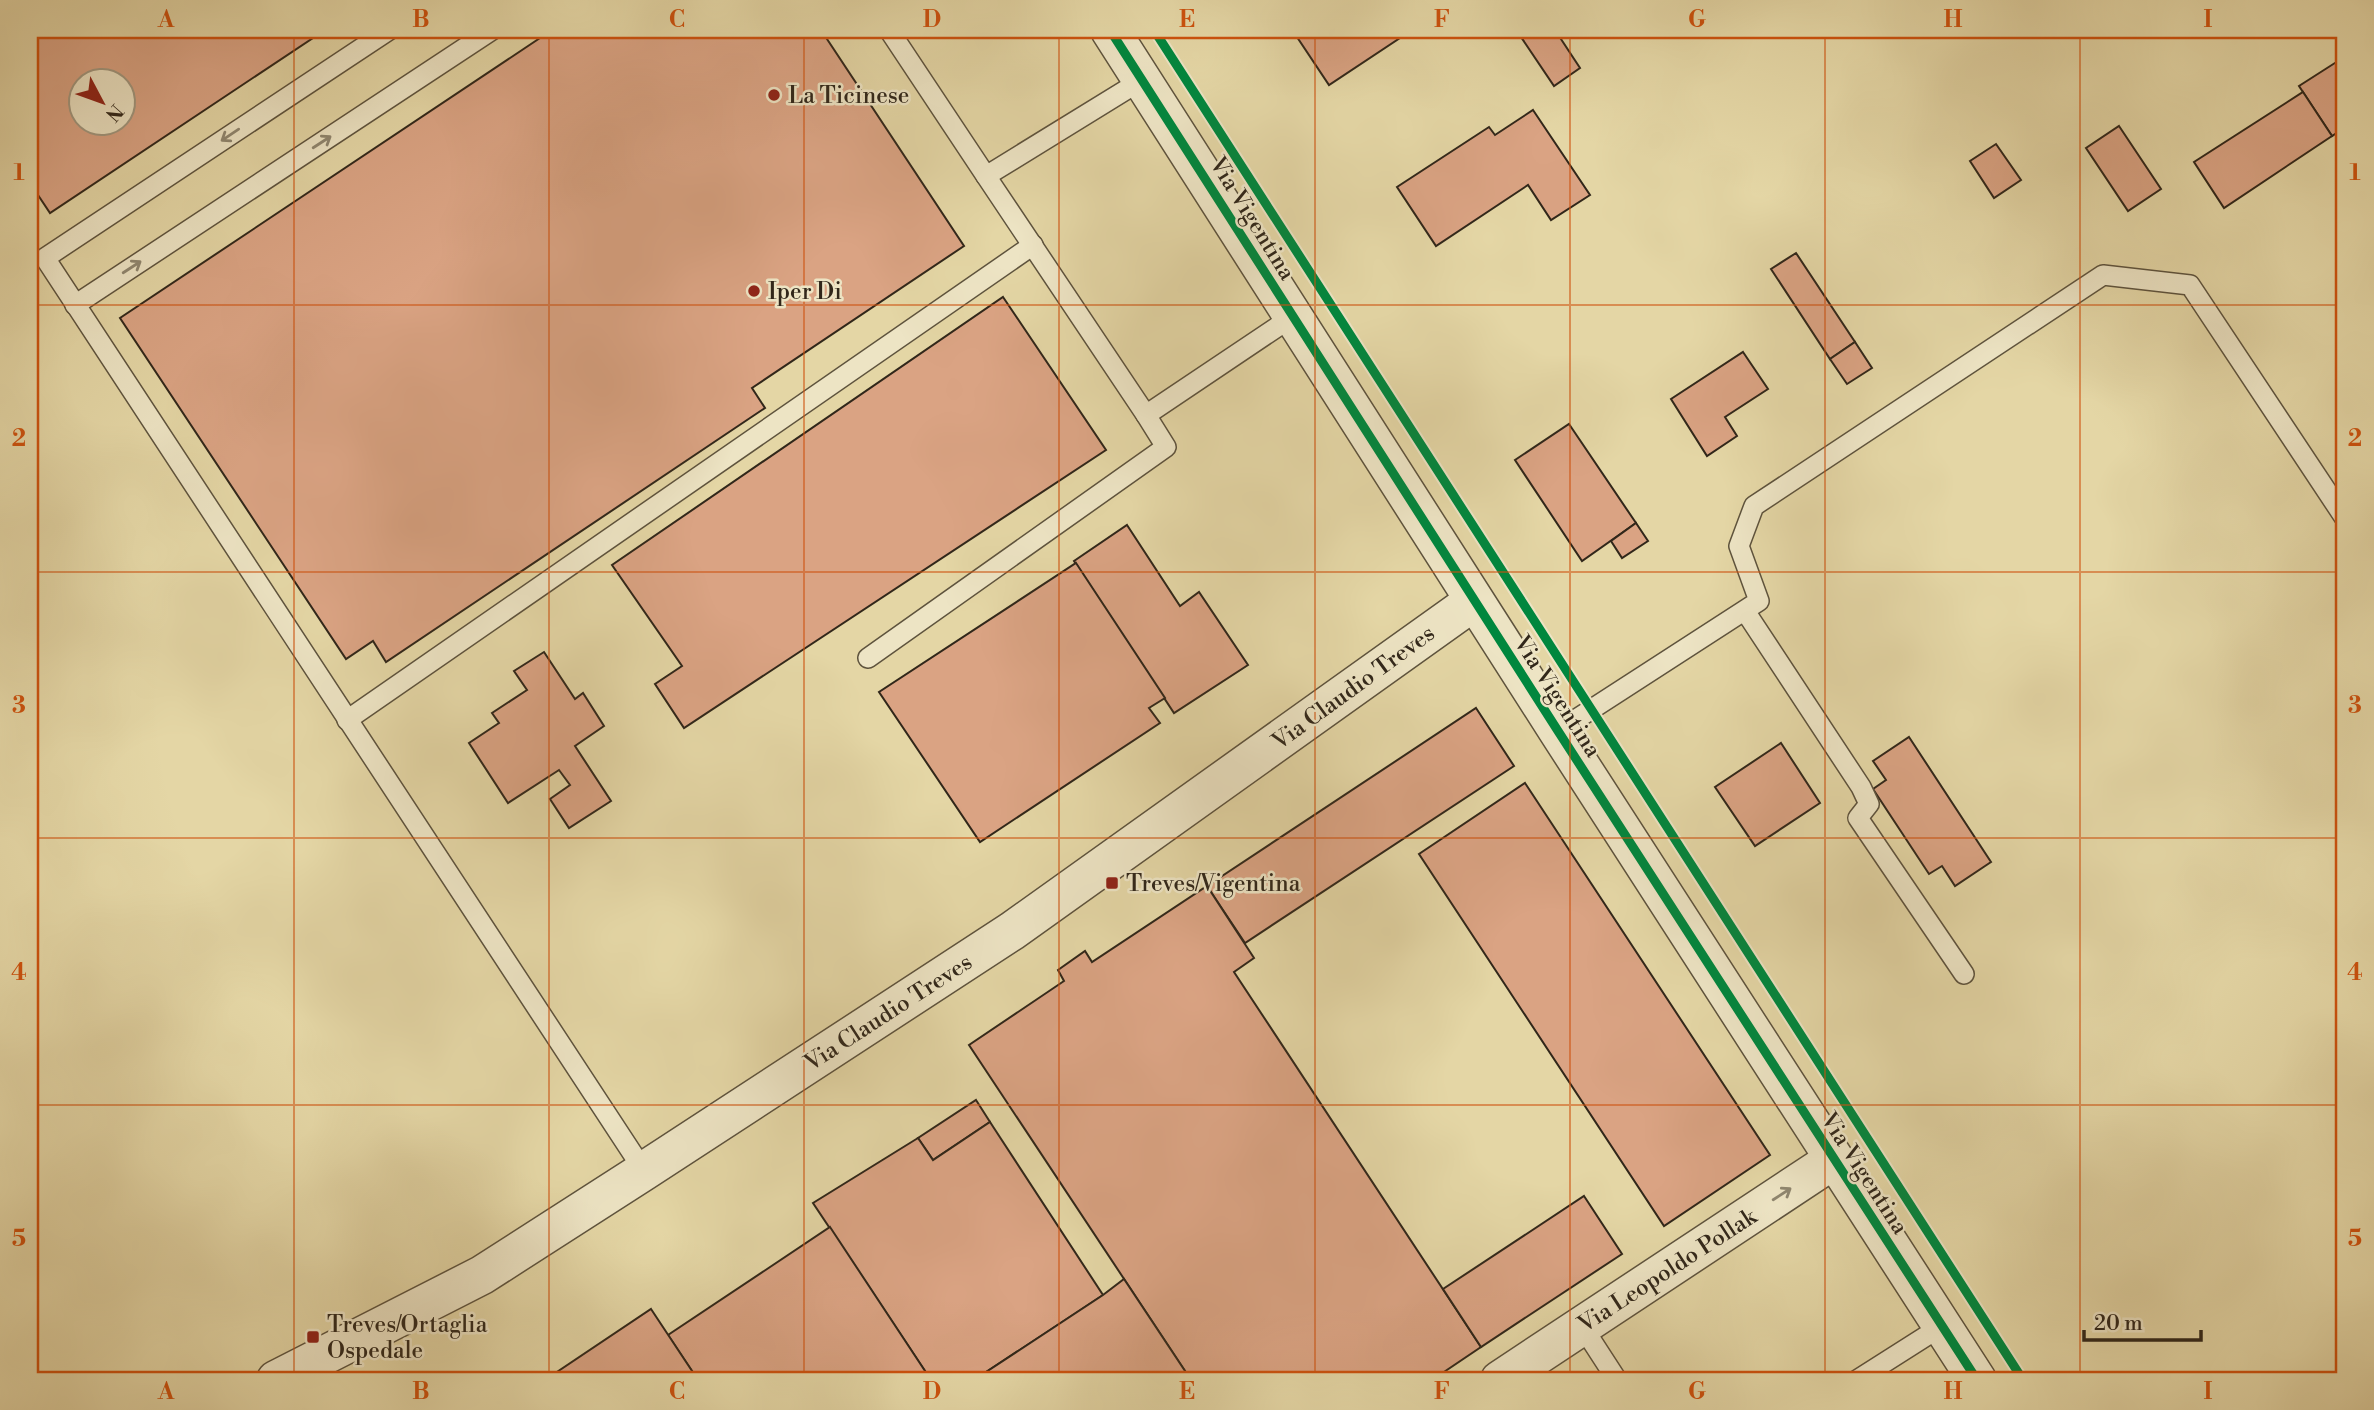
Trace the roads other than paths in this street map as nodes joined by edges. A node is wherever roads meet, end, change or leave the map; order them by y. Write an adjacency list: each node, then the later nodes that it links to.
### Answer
1 (389, 30): 8 (lane, one-way to 8)
2 (492, 30): 8 (lane, one-way to 2)
3 (889, 30): 6 (lane)
4 (1110, 30): 5 (street, Via Vigentina)
5 (1142, 80): 6 (lane); 9 (street, Via Vigentina)
6 (986, 176): 7 (lane)
7 (1032, 245): 10 (lane); 15 (lane)
8 (75, 305): 15 (lane)
9 (1292, 317): 10 (lane); 12 (street, Via Vigentina)
10 (1146, 415): 14 (lane)
11 (2344, 517): 13 (lane)
12 (1474, 601): 16 (street, Via Vigentina); 19 (street, Via Claudio Treves)
13 (1745, 611): 16 (lane); 17 (lane)
14 (868, 658)
15 (347, 720): 19 (lane)
16 (1558, 731): 18 (street, Via Vigentina)
17 (1964, 974)
18 (1833, 1160): 20 (street, Via Leopoldo Pollak, one-way to 18); 21 (street, Via Vigentina)
19 (644, 1171): 22 (street, Via Claudio Treves)
20 (1582, 1326): 23 (street, Via Leopoldo Pollak); 24 (lane)
21 (1942, 1326): 25 (lane); 26 (street, Via Vigentina)
22 (276, 1380)
23 (1500, 1380)
24 (1617, 1380)
25 (1857, 1380)
26 (1978, 1380)

